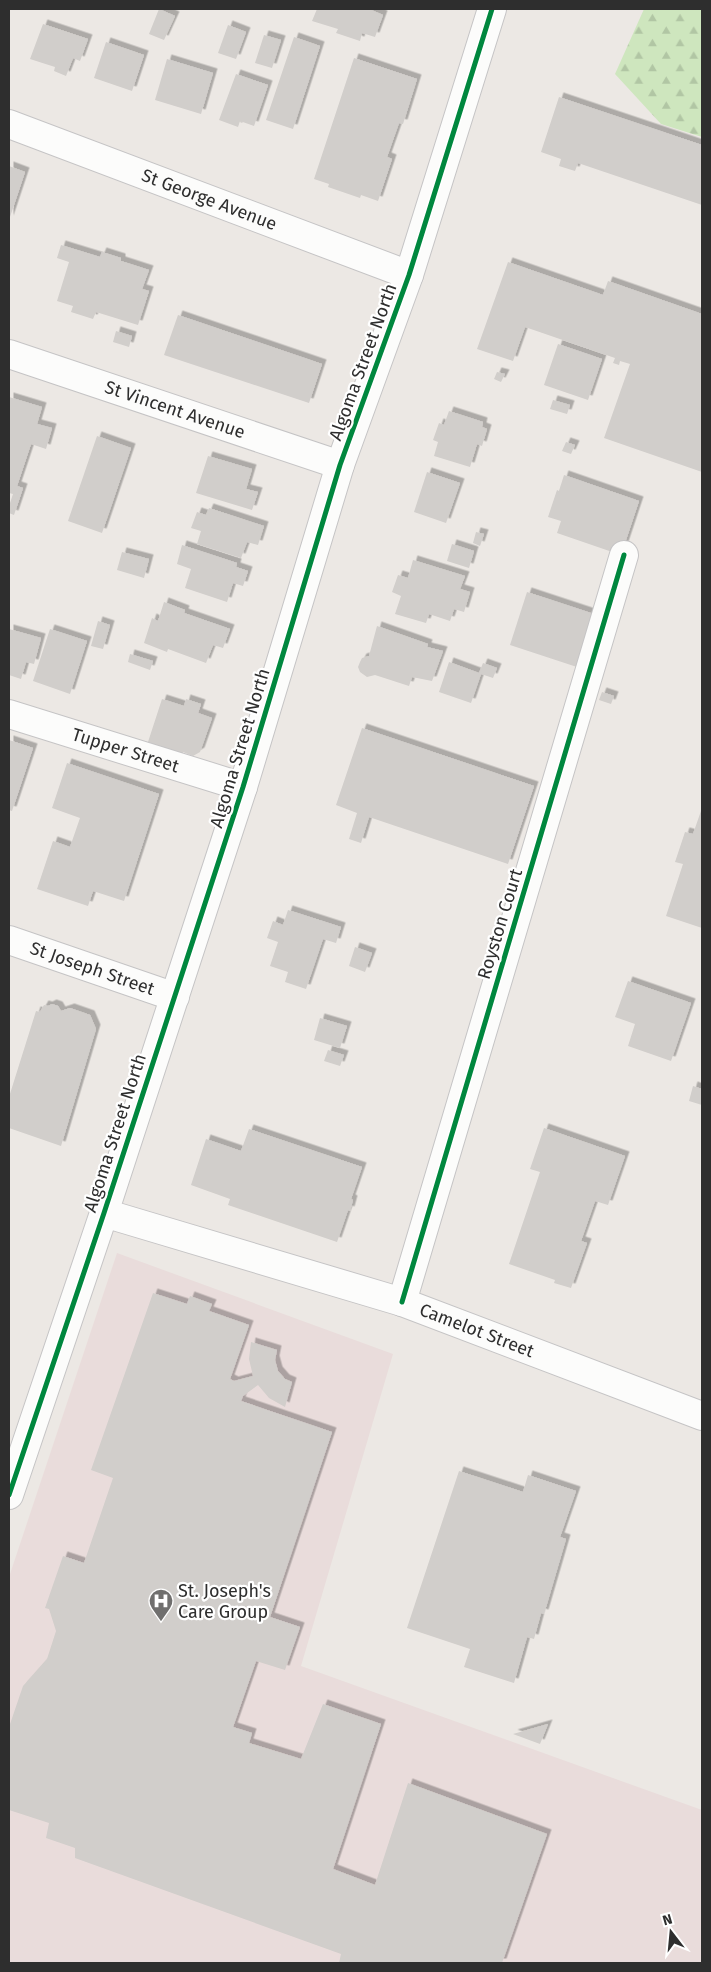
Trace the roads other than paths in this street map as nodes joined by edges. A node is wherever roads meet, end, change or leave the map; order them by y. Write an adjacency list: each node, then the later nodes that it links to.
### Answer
1 (492, 9): 3 (street, Algoma Street North)
2 (9, 124): 3 (street, St George Avenue)
3 (409, 275): 5 (street, Algoma Street North)
4 (9, 354): 5 (street, St Vincent Avenue)
5 (340, 464): 8 (street, Algoma Street North)
6 (624, 555): 12 (street, Royston Court)
7 (9, 714): 8 (street, Tupper Street)
8 (243, 787): 10 (street, Algoma Street North)
9 (9, 940): 10 (street, St Joseph Street)
10 (175, 997): 11 (street, Algoma Street North)
11 (104, 1213): 12 (street, Camelot Street); 14 (street, Algoma Street North)
12 (402, 1302): 13 (street, Camelot Street)
13 (702, 1416)
14 (9, 1494)

